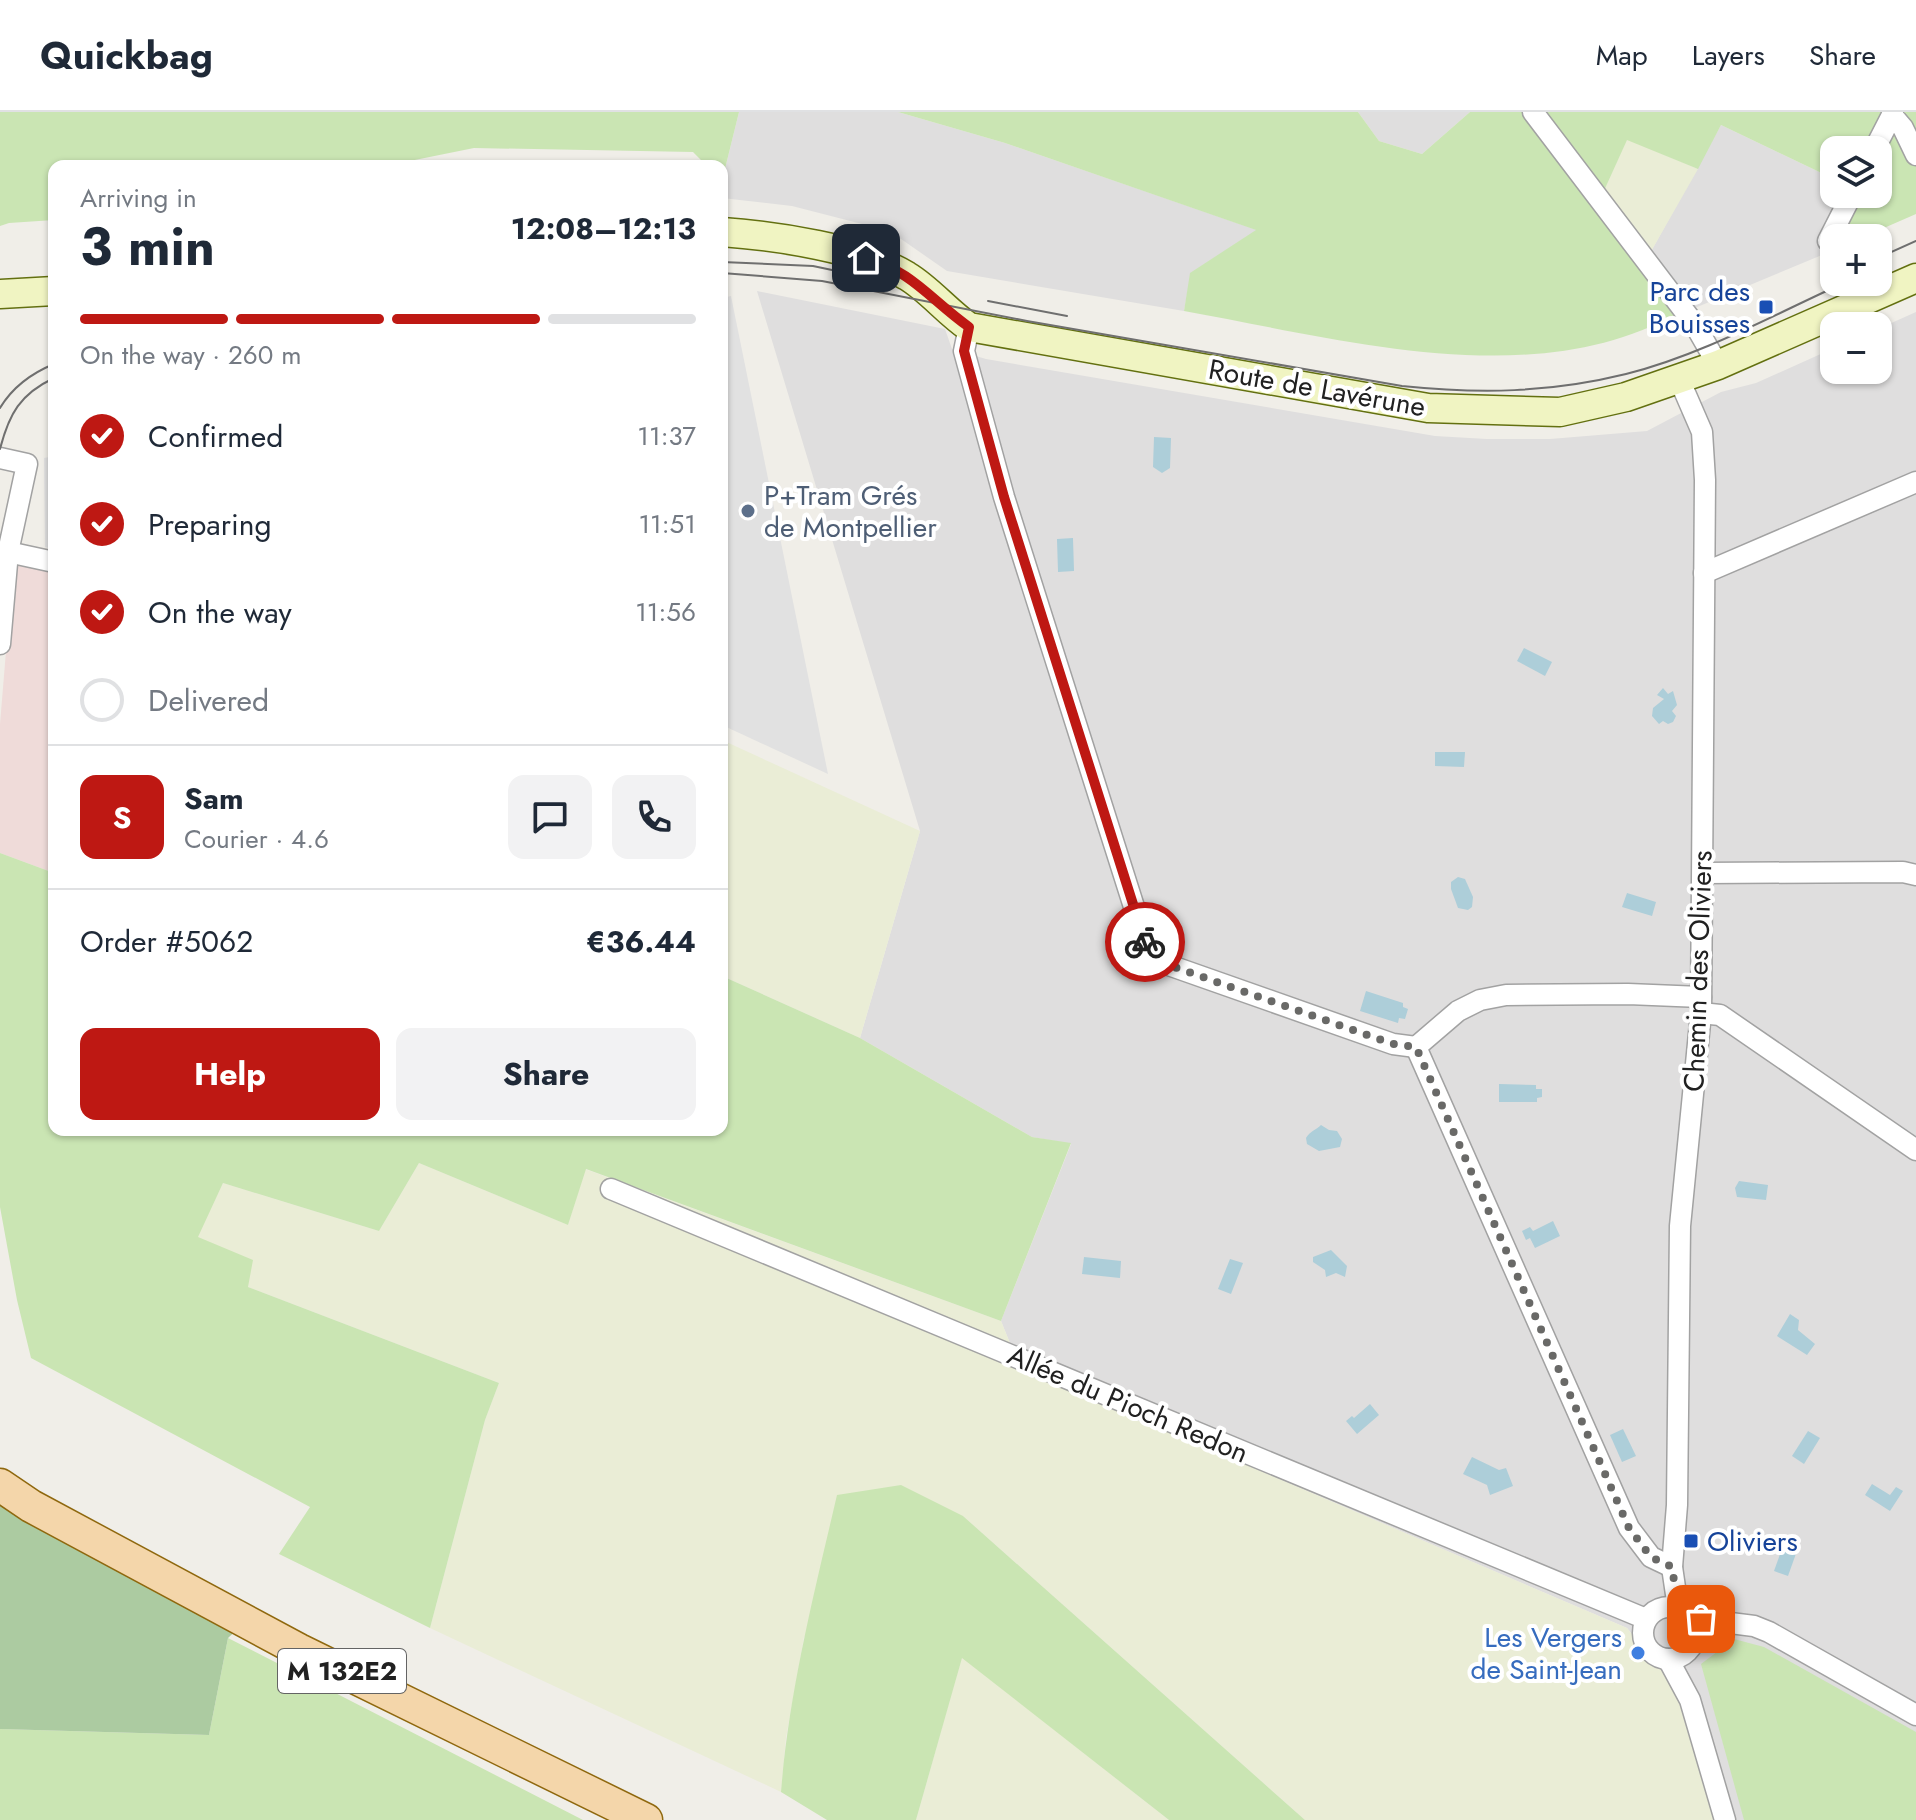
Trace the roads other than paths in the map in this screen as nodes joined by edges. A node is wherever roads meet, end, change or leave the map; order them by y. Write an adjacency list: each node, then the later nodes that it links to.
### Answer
1 (1533, 112): 10 (street)
2 (1893, 113): 3 (street); 4 (street)
3 (1881, 136)
4 (1916, 155)
5 (728, 233): 9 (main road, Route de Lavérune)
6 (1916, 278): 10 (main road, Route de Lavérune)
7 (27, 292): 8 (main road)
8 (0, 302)
9 (969, 327): 11 (main road, Route de Lavérune); 21 (street)
10 (1718, 365): 11 (main road, Route de Lavérune)
11 (1679, 379): 16 (street, Chemin des Oliviers)
12 (0, 458): 14 (street)
13 (1916, 482): 16 (street)
14 (8, 552): 15 (street); 17 (street)
15 (48, 561)
16 (1704, 573): 18 (street, Chemin des Oliviers)
17 (0, 644)
18 (1704, 873): 19 (street); 20 (street, Chemin des Oliviers)
19 (1916, 875)
20 (1701, 1005): 21 (street); 22 (street); 25 (street, Chemin des Oliviers)
21 (1416, 1047): 25 (street)
22 (1916, 1150)
23 (611, 1189): 26 (street, Allée du Pioch Redon)
24 (0, 1485): 30 (main road, M 132E2)
25 (1672, 1567): 26 (street, Chemin des Oliviers)
26 (1668, 1613): 27 (street, Allée du Pioch Redon); 28 (street, Chemin des Oliviers); 28 (street, Chemin des Oliviers)
27 (1734, 1624): 28 (street); 29 (street, Allée du Pioch Redon)
28 (1683, 1651): 31 (street, Chemin des Oliviers)
29 (1916, 1715)
30 (646, 1820)
31 (1725, 1820)

